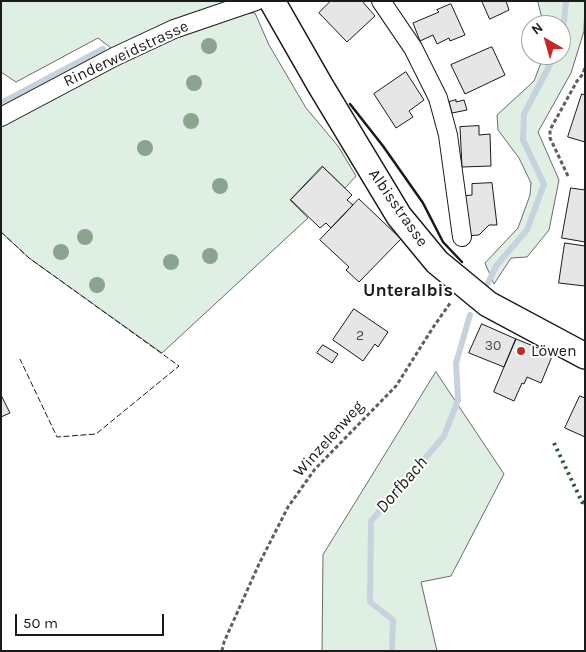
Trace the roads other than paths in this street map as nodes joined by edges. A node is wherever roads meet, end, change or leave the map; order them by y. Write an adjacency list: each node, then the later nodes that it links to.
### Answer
1 (256, 1): 4 (street, Rinderweidstrasse)
2 (272, 1): 6 (main road, Albisstrasse)
3 (381, 1): 5 (street)
4 (1, 117)
5 (462, 237)
6 (585, 356)

